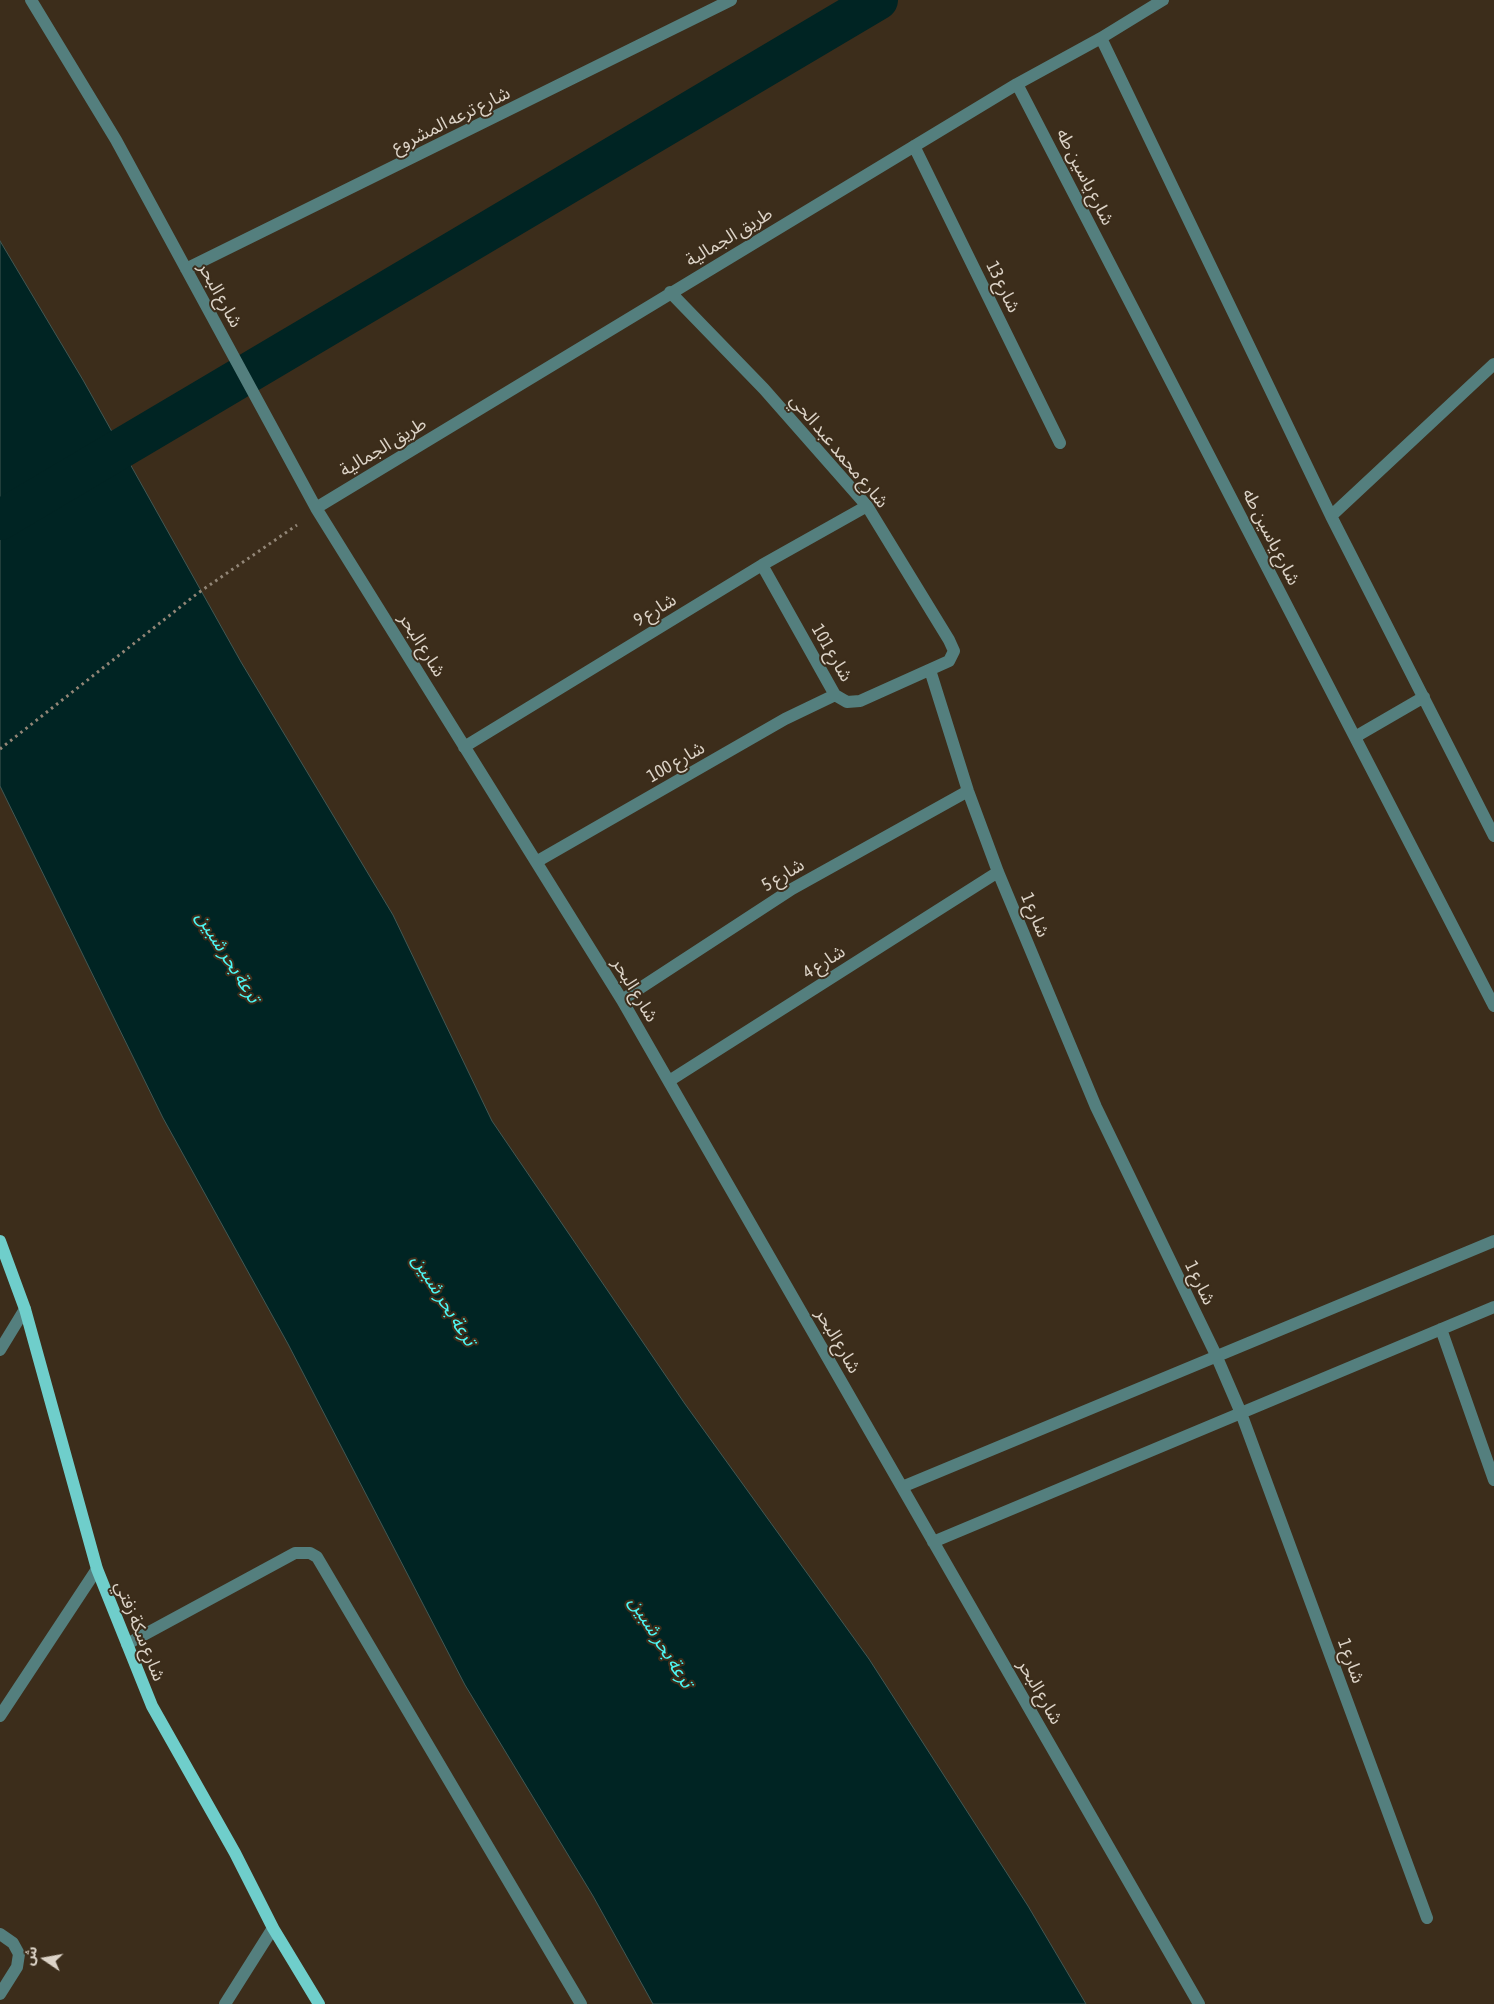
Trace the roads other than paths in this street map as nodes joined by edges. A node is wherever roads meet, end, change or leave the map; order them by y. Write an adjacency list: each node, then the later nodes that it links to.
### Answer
1 (31, 0): 7 (street, شارع البحر)
2 (731, 0): 7 (street, شارع ترعه المشروع)
3 (1163, 0): 4 (street, طريق الجمالية)
4 (1101, 38): 5 (street, طريق الجمالية); 13 (street)
5 (1017, 84): 6 (street, طريق الجمالية); 18 (street, شارع ياسين طه)
6 (914, 146): 8 (street, طريق الجمالية); 10 (street, شارع 13)
7 (186, 269): 12 (street, شارع البحر)
8 (670, 292): 11 (street, شارع محمد عبد الحي); 12 (street, طريق الجمالية)
9 (1494, 364): 13 (street)
10 (1060, 443)
11 (867, 506): 14 (street, شارع 9); 15 (street, شارع محمد عبد الحي)
12 (317, 509): 19 (street, شارع البحر)
13 (1330, 516): 17 (street)
14 (762, 565): 16 (street, شارع 101); 19 (street, شارع 9)
15 (930, 670): 16 (street, شارع 101); 20 (street, شارع 1)
16 (835, 695): 22 (street, شارع 100)
17 (1424, 697): 18 (street); 21 (street)
18 (1355, 737): 25 (street, شارع ياسين طه)
19 (464, 747): 22 (street, شارع البحر)
20 (968, 791): 23 (street, شارع 1); 24 (street, شارع 5)
21 (1494, 836)
22 (536, 862): 24 (street, شارع البحر)
23 (998, 872): 26 (street, شارع 4); 33 (street, شارع 1)
24 (622, 1000): 26 (street, شارع البحر)
25 (1494, 1006)
26 (668, 1081): 36 (street, شارع البحر)
27 (0, 1241): 30 (main road, شارع سكة زفتي)
28 (1494, 1241): 33 (street)
29 (1494, 1307): 31 (street)
30 (26, 1309): 32 (street); 38 (main road, شارع سكة زفتي)
31 (1441, 1329): 34 (street); 35 (street)
32 (0, 1350)
33 (1218, 1361): 34 (street, شارع 1); 36 (street)
34 (1238, 1407): 37 (street); 41 (street, شارع 1)
35 (1494, 1480)
36 (902, 1487): 37 (street, شارع البحر)
37 (933, 1542): 48 (street, شارع البحر)
38 (97, 1569): 39 (main road, شارع سكة زفتي); 40 (street)
39 (126, 1644): 42 (main road, شارع سكة زفتي); 47 (street)
40 (0, 1716)
41 (1427, 1918)
42 (273, 1928): 45 (street); 46 (main road, شارع سكة زفتي)
43 (0, 1934): 44 (street)
44 (0, 1994)
45 (225, 2004)
46 (319, 2004)
47 (581, 2004)
48 (1199, 2004)

